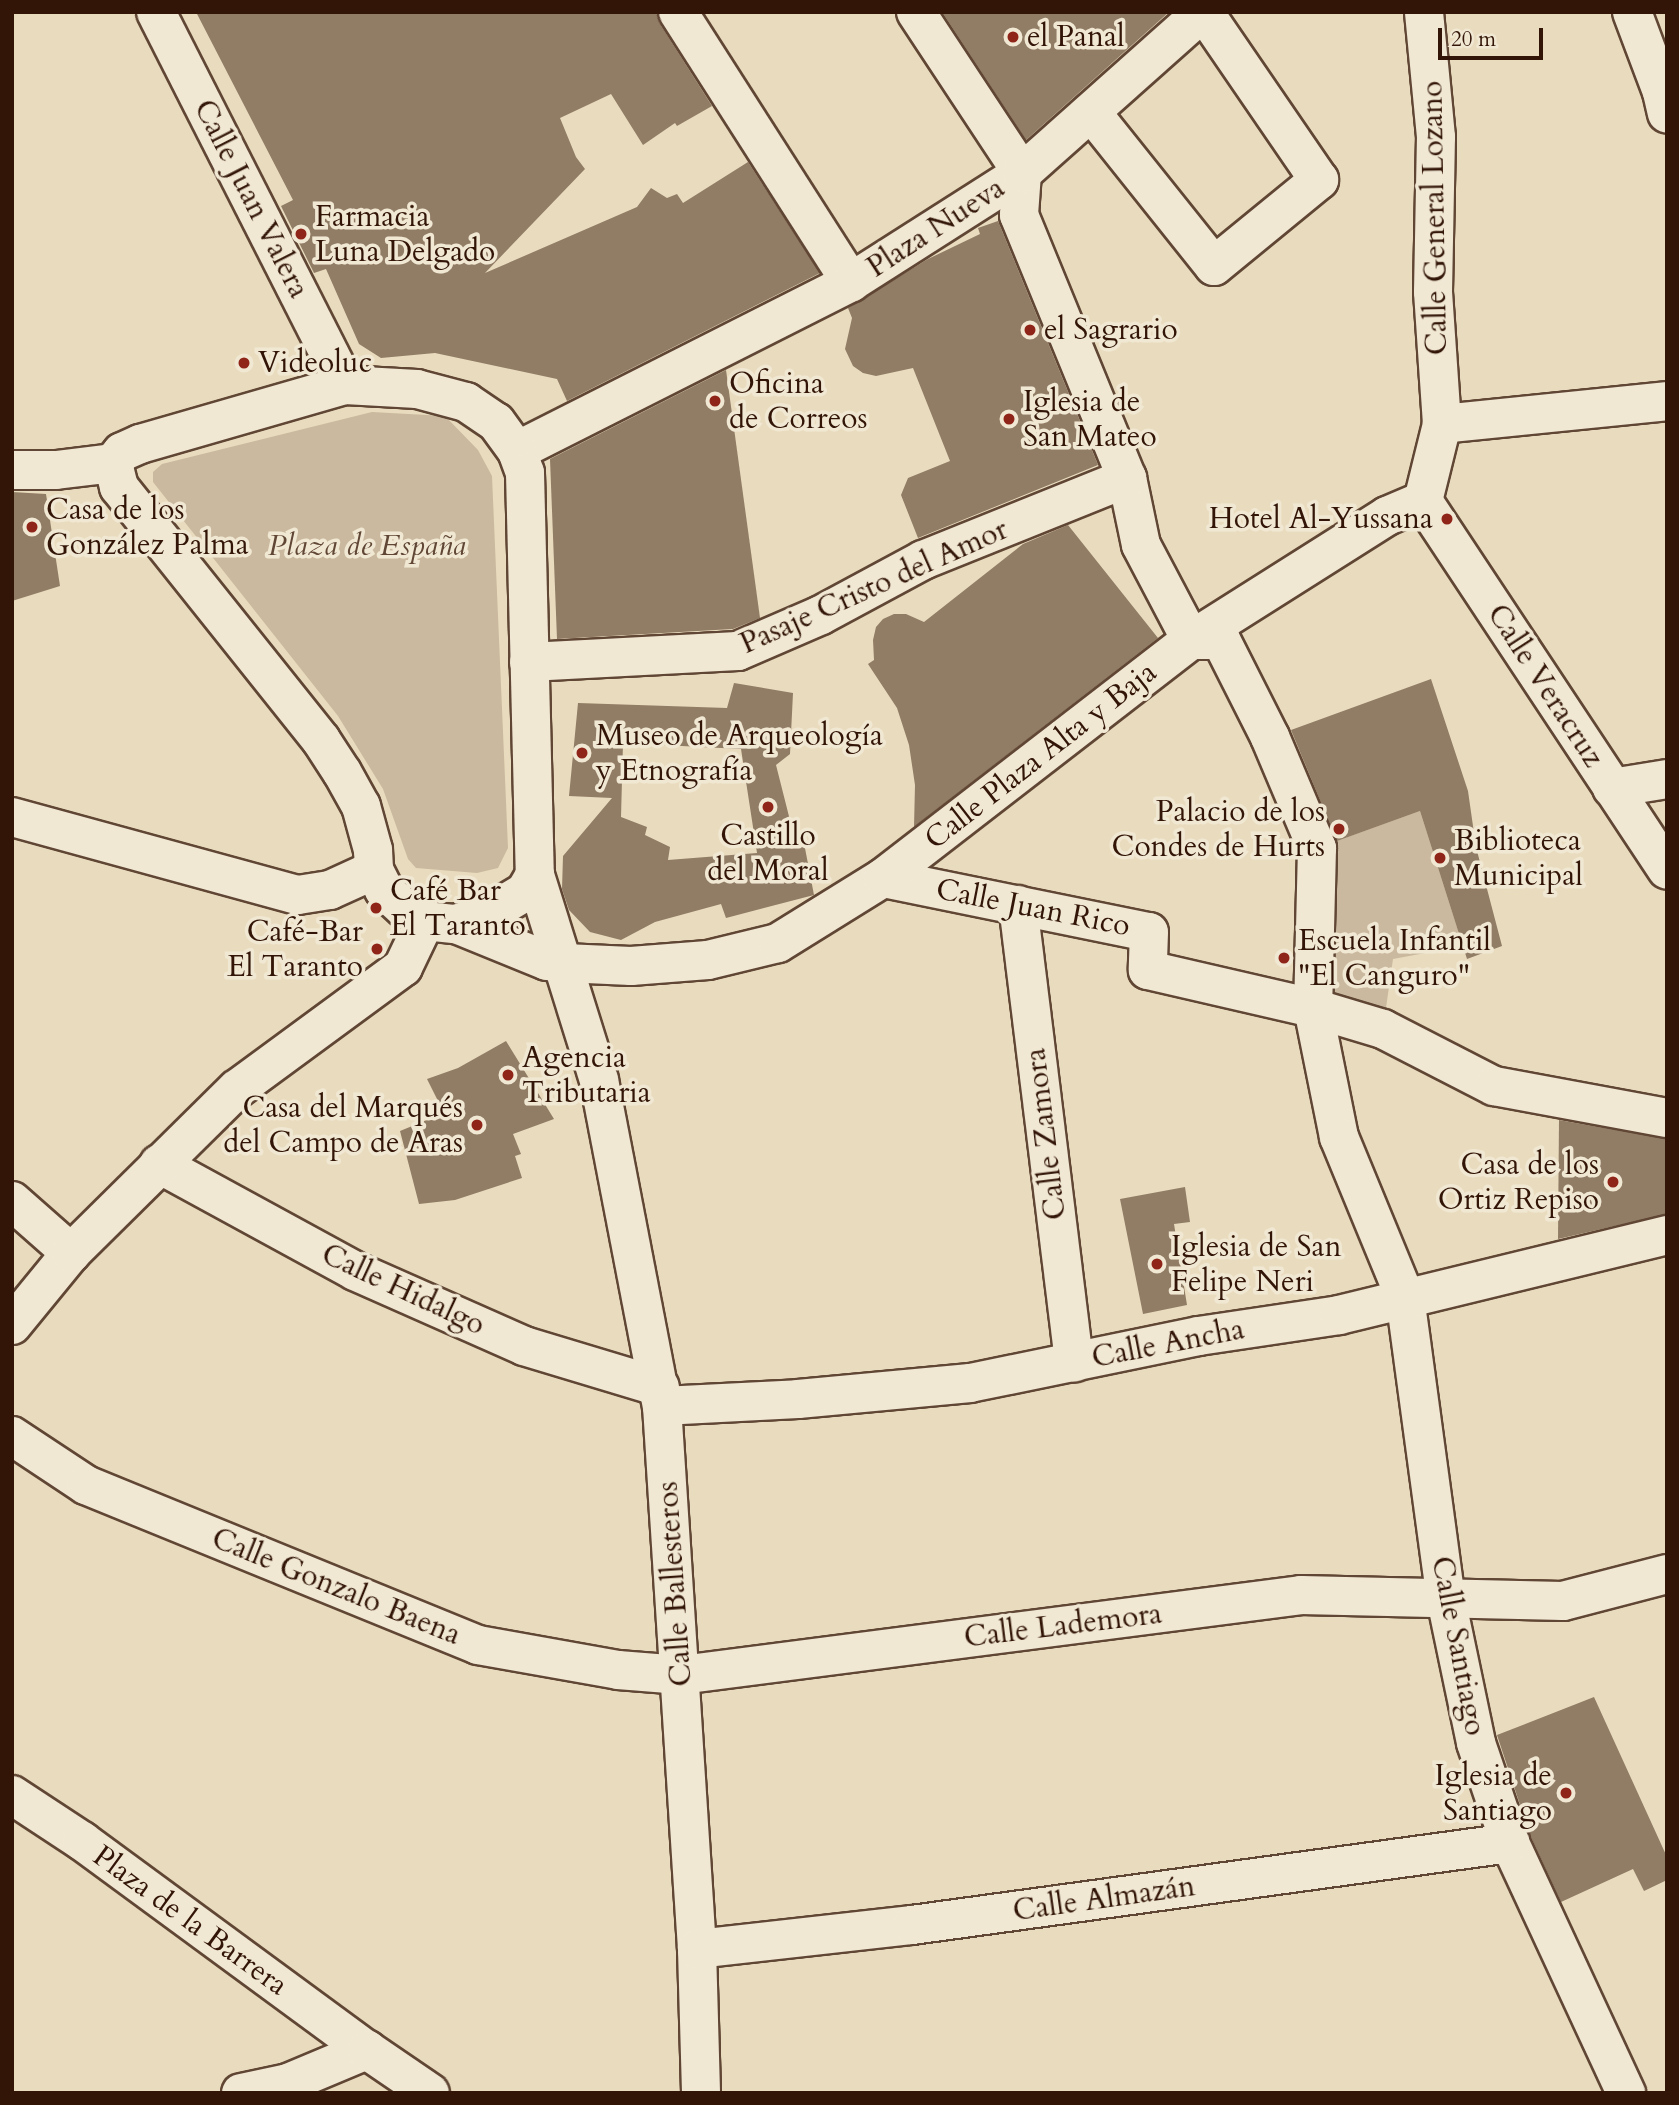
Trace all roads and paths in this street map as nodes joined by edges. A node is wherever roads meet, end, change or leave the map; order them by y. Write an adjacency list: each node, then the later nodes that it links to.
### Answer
1 (156, 12): 11 (street, Calle Juan Valera)
2 (678, 12): 10 (street, Plaza Nueva)
3 (916, 12): 9 (street, Plaza Nueva)
4 (1203, 12): 7 (street); 7 (street)
5 (1424, 12): 13 (street, Calle General Lozano)
6 (1632, 12): 8 (street)
7 (1091, 111): 9 (street)
8 (1667, 113)
9 (1022, 173): 10 (street, Plaza Nueva); 17 (street)
10 (851, 282): 14 (street)
11 (345, 385): 14 (street); 15 (street)
12 (1667, 401): 13 (street)
13 (1442, 424): 18 (street)
14 (517, 451): 20 (street)
15 (113, 463): 16 (street); 24 (street)
16 (12, 470)
17 (1126, 478): 19 (street); 20 (street, Pasaje Cristo del Amor)
18 (1423, 501): 19 (street, Calle Plaza Alta y Baja); 22 (street, Calle Veracruz)
19 (1191, 640): 27 (street, Calle Plaza Alta y Baja); 31 (street, Calle Santiago)
20 (529, 662): 26 (street)
21 (1667, 779): 22 (street)
22 (1612, 788): 25 (street, Calle Veracruz)
23 (12, 817): 24 (street)
24 (374, 870): 29 (street)
25 (1667, 870)
26 (535, 875): 29 (street); 30 (street)
27 (883, 878): 28 (street, Calle Juan Rico); 30 (street, Calle Plaza Alta y Baja)
28 (1018, 905): 31 (street, Calle Juan Rico); 39 (street, Calle Zamora)
29 (441, 923): 30 (street, Calle Plaza Alta y Baja); 33 (street)
30 (564, 963): 40 (street, Calle Ballesteros)
31 (1313, 1008): 32 (street, Calle Juan Rico); 37 (street, Calle Santiago)
32 (1667, 1118)
33 (159, 1164): 36 (street); 40 (street, Calle Hidalgo)
34 (12, 1201): 36 (street)
35 (1667, 1235): 37 (street, Calle Ancha)
36 (71, 1253): 38 (street)
37 (1405, 1297): 39 (street, Calle Ancha); 43 (street, Calle Santiago)
38 (12, 1325)
39 (1074, 1363): 40 (street, Calle Ancha)
40 (661, 1396): 44 (street, Calle Ballesteros)
41 (12, 1436): 44 (street, Calle Gonzalo Baena)
42 (1667, 1574): 43 (street, Calle Lademora)
43 (1446, 1599): 44 (street, Calle Lademora); 46 (street, Calle Santiago)
44 (681, 1675): 47 (street, Calle Ballesteros)
45 (12, 1795): 48 (street, Plaza de la Barrera)
46 (1510, 1843): 47 (street, Calle Almazán); 53 (street, Calle Santiago)
47 (697, 1949): 52 (street, Calle Ballesteros)
48 (366, 2050): 49 (street); 51 (street, Plaza de la Barrera)
49 (290, 2088): 50 (street)
50 (241, 2093)
51 (430, 2093)
52 (701, 2093)
53 (1626, 2093)

